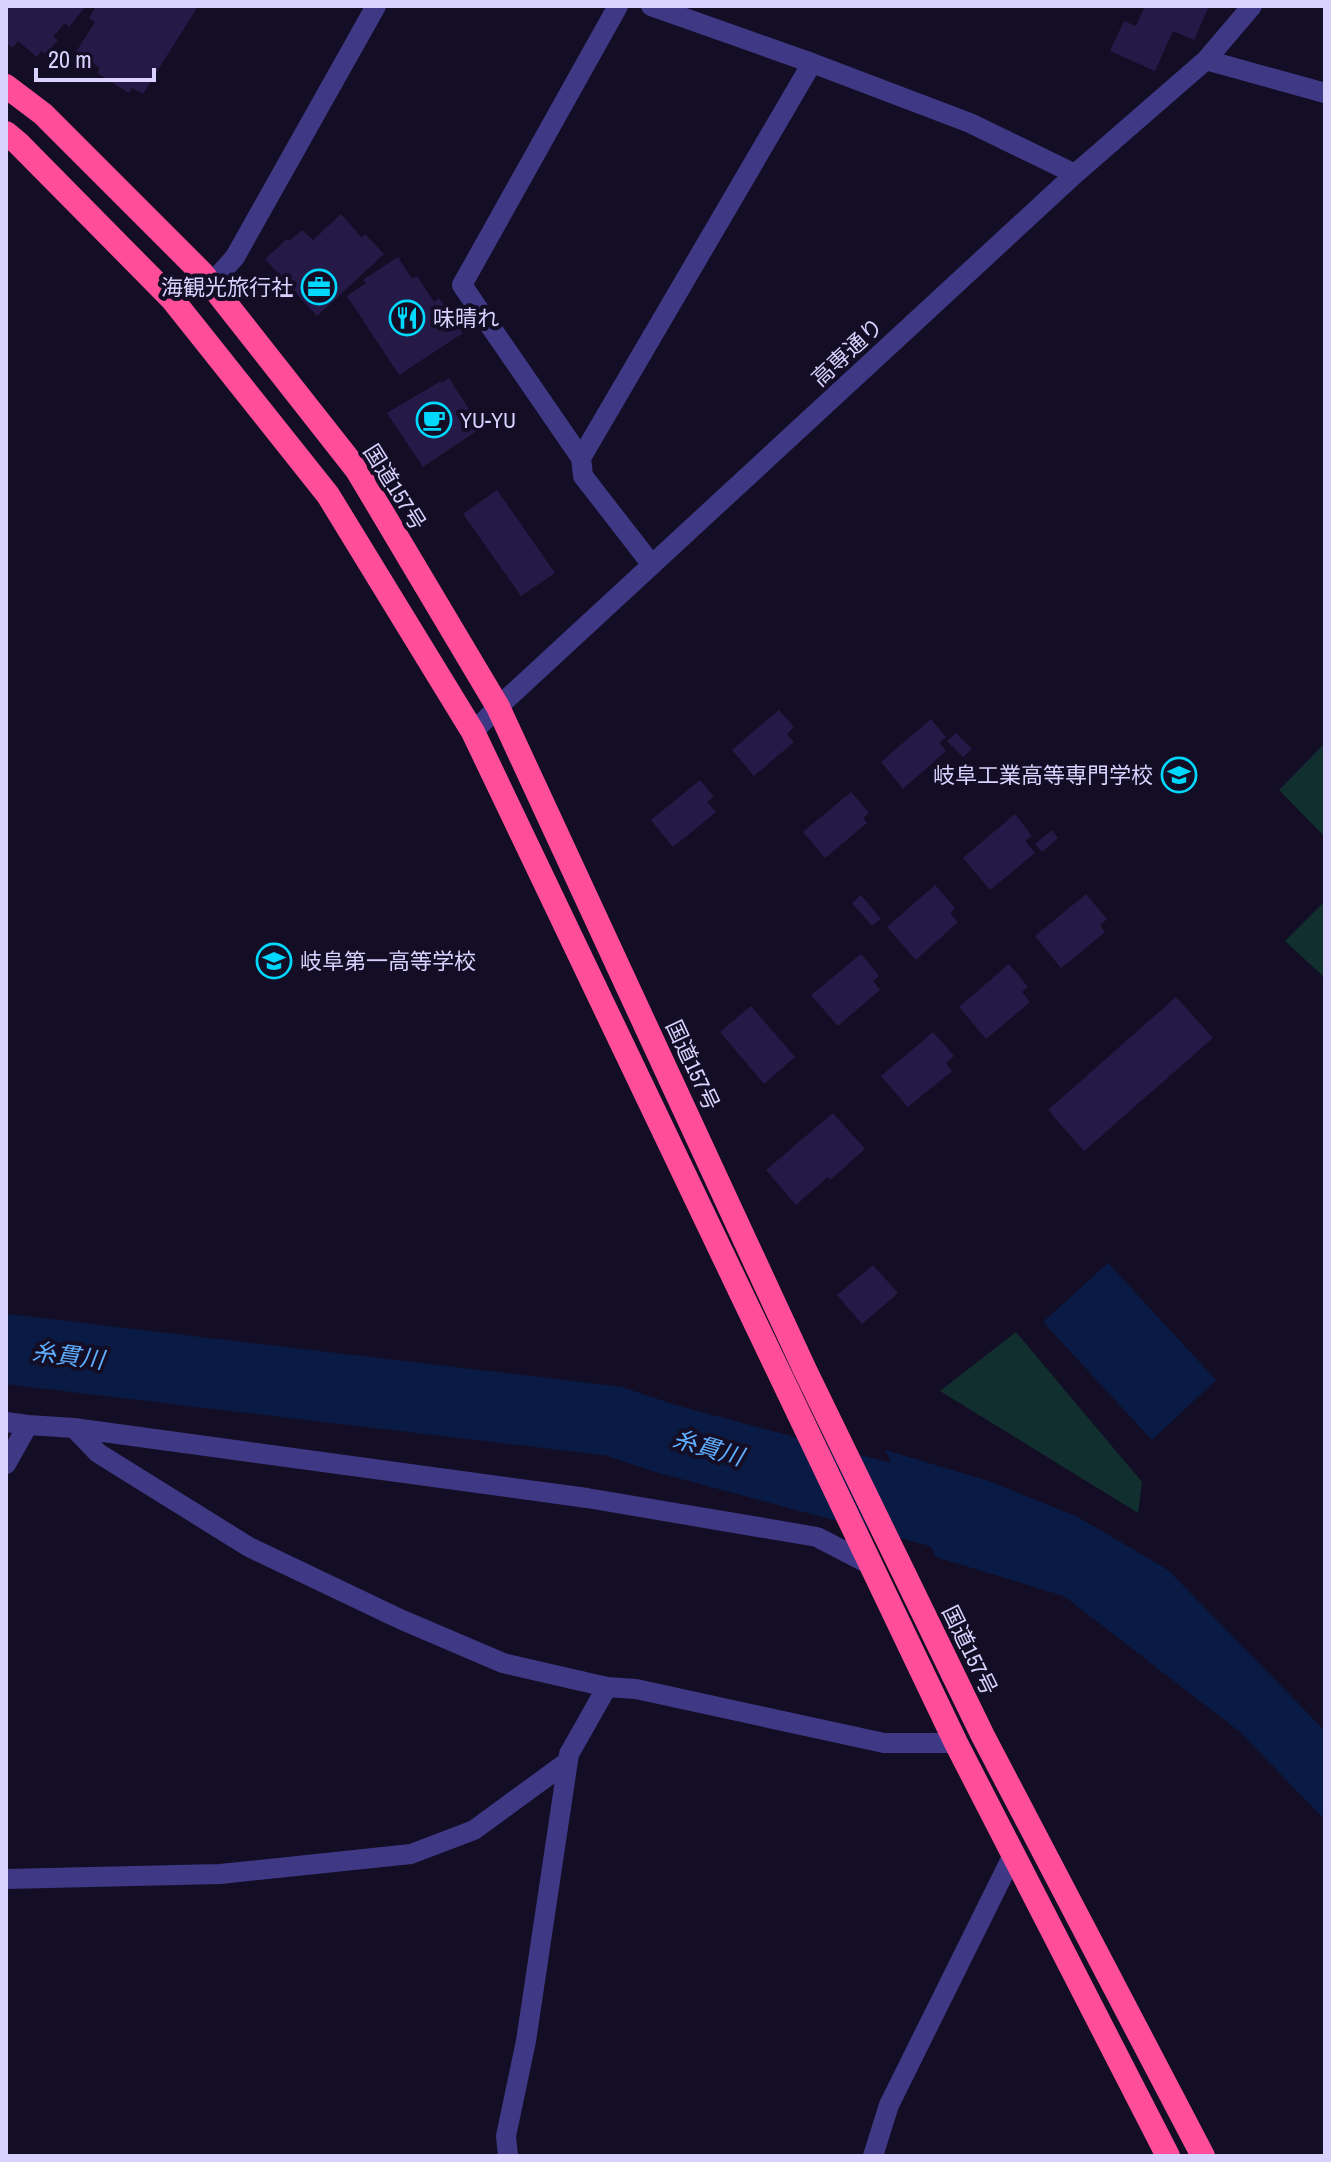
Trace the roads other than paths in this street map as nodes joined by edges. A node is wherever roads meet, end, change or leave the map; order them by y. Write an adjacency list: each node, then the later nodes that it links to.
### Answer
1 (376, 6): 11 (street)
2 (618, 6): 12 (street)
3 (651, 6): 6 (street)
4 (1252, 6): 5 (street, 高専通り)
5 (1206, 60): 8 (street); 10 (street, 高専通り)
6 (812, 63): 10 (street); 12 (street)
7 (6, 86): 11 (highway, 国道157号)
8 (1325, 93)
9 (6, 133): 15 (highway)
10 (1075, 174): 13 (street, 高専通り)
11 (211, 284): 14 (highway, 国道157号)
12 (581, 458): 13 (street)
13 (652, 565): 14 (street, 高専通り)
14 (498, 707): 15 (street, 高専通り); 29 (highway, 国道157号)
15 (473, 732): 20 (highway)
16 (6, 1422): 17 (street)
17 (28, 1425): 18 (street); 19 (street)
18 (74, 1428): 20 (street); 21 (street)
19 (6, 1464)
20 (871, 1565): 22 (highway)
21 (607, 1687): 22 (street); 23 (street)
22 (956, 1743): 24 (highway)
23 (567, 1762): 25 (street); 26 (street)
24 (1013, 1855): 27 (street); 28 (highway)
25 (6, 1879)
26 (508, 2156)
27 (873, 2156)
28 (1168, 2156)
29 (1203, 2156)

